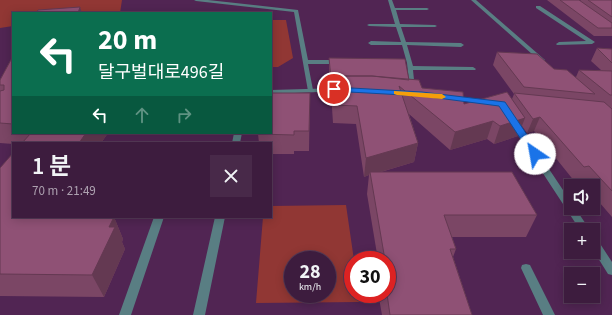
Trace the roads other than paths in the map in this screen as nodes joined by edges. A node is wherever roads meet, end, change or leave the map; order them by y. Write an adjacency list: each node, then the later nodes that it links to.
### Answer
1 (196, 0): 14 (street)
2 (390, 0): 5 (street)
3 (473, 0): 18 (street)
4 (538, 7): 12 (street)
5 (392, 8): 6 (street); 8 (street)
6 (427, 9)
7 (370, 24): 8 (street)
8 (397, 25): 9 (street); 11 (street)
9 (435, 26)
10 (371, 44): 11 (street)
11 (404, 44): 13 (street); 17 (street)
12 (559, 44)
13 (461, 45)
14 (305, 62): 15 (street); 20 (street)
15 (342, 62)
16 (402, 63): 17 (street)
17 (410, 66): 19 (street); 23 (street)
18 (549, 66)
19 (473, 69)
20 (310, 90): 21 (street); 22 (street)
21 (349, 90)
22 (272, 92)
23 (405, 93)
24 (444, 97): 25 (street)
25 (495, 103)
26 (511, 117): 29 (street)
27 (159, 218): 33 (street)
28 (220, 218): 34 (street)
29 (580, 223)
30 (600, 253): 32 (street)
31 (526, 268): 35 (street)
32 (612, 271)
33 (125, 315)
34 (199, 315)
35 (549, 315)

